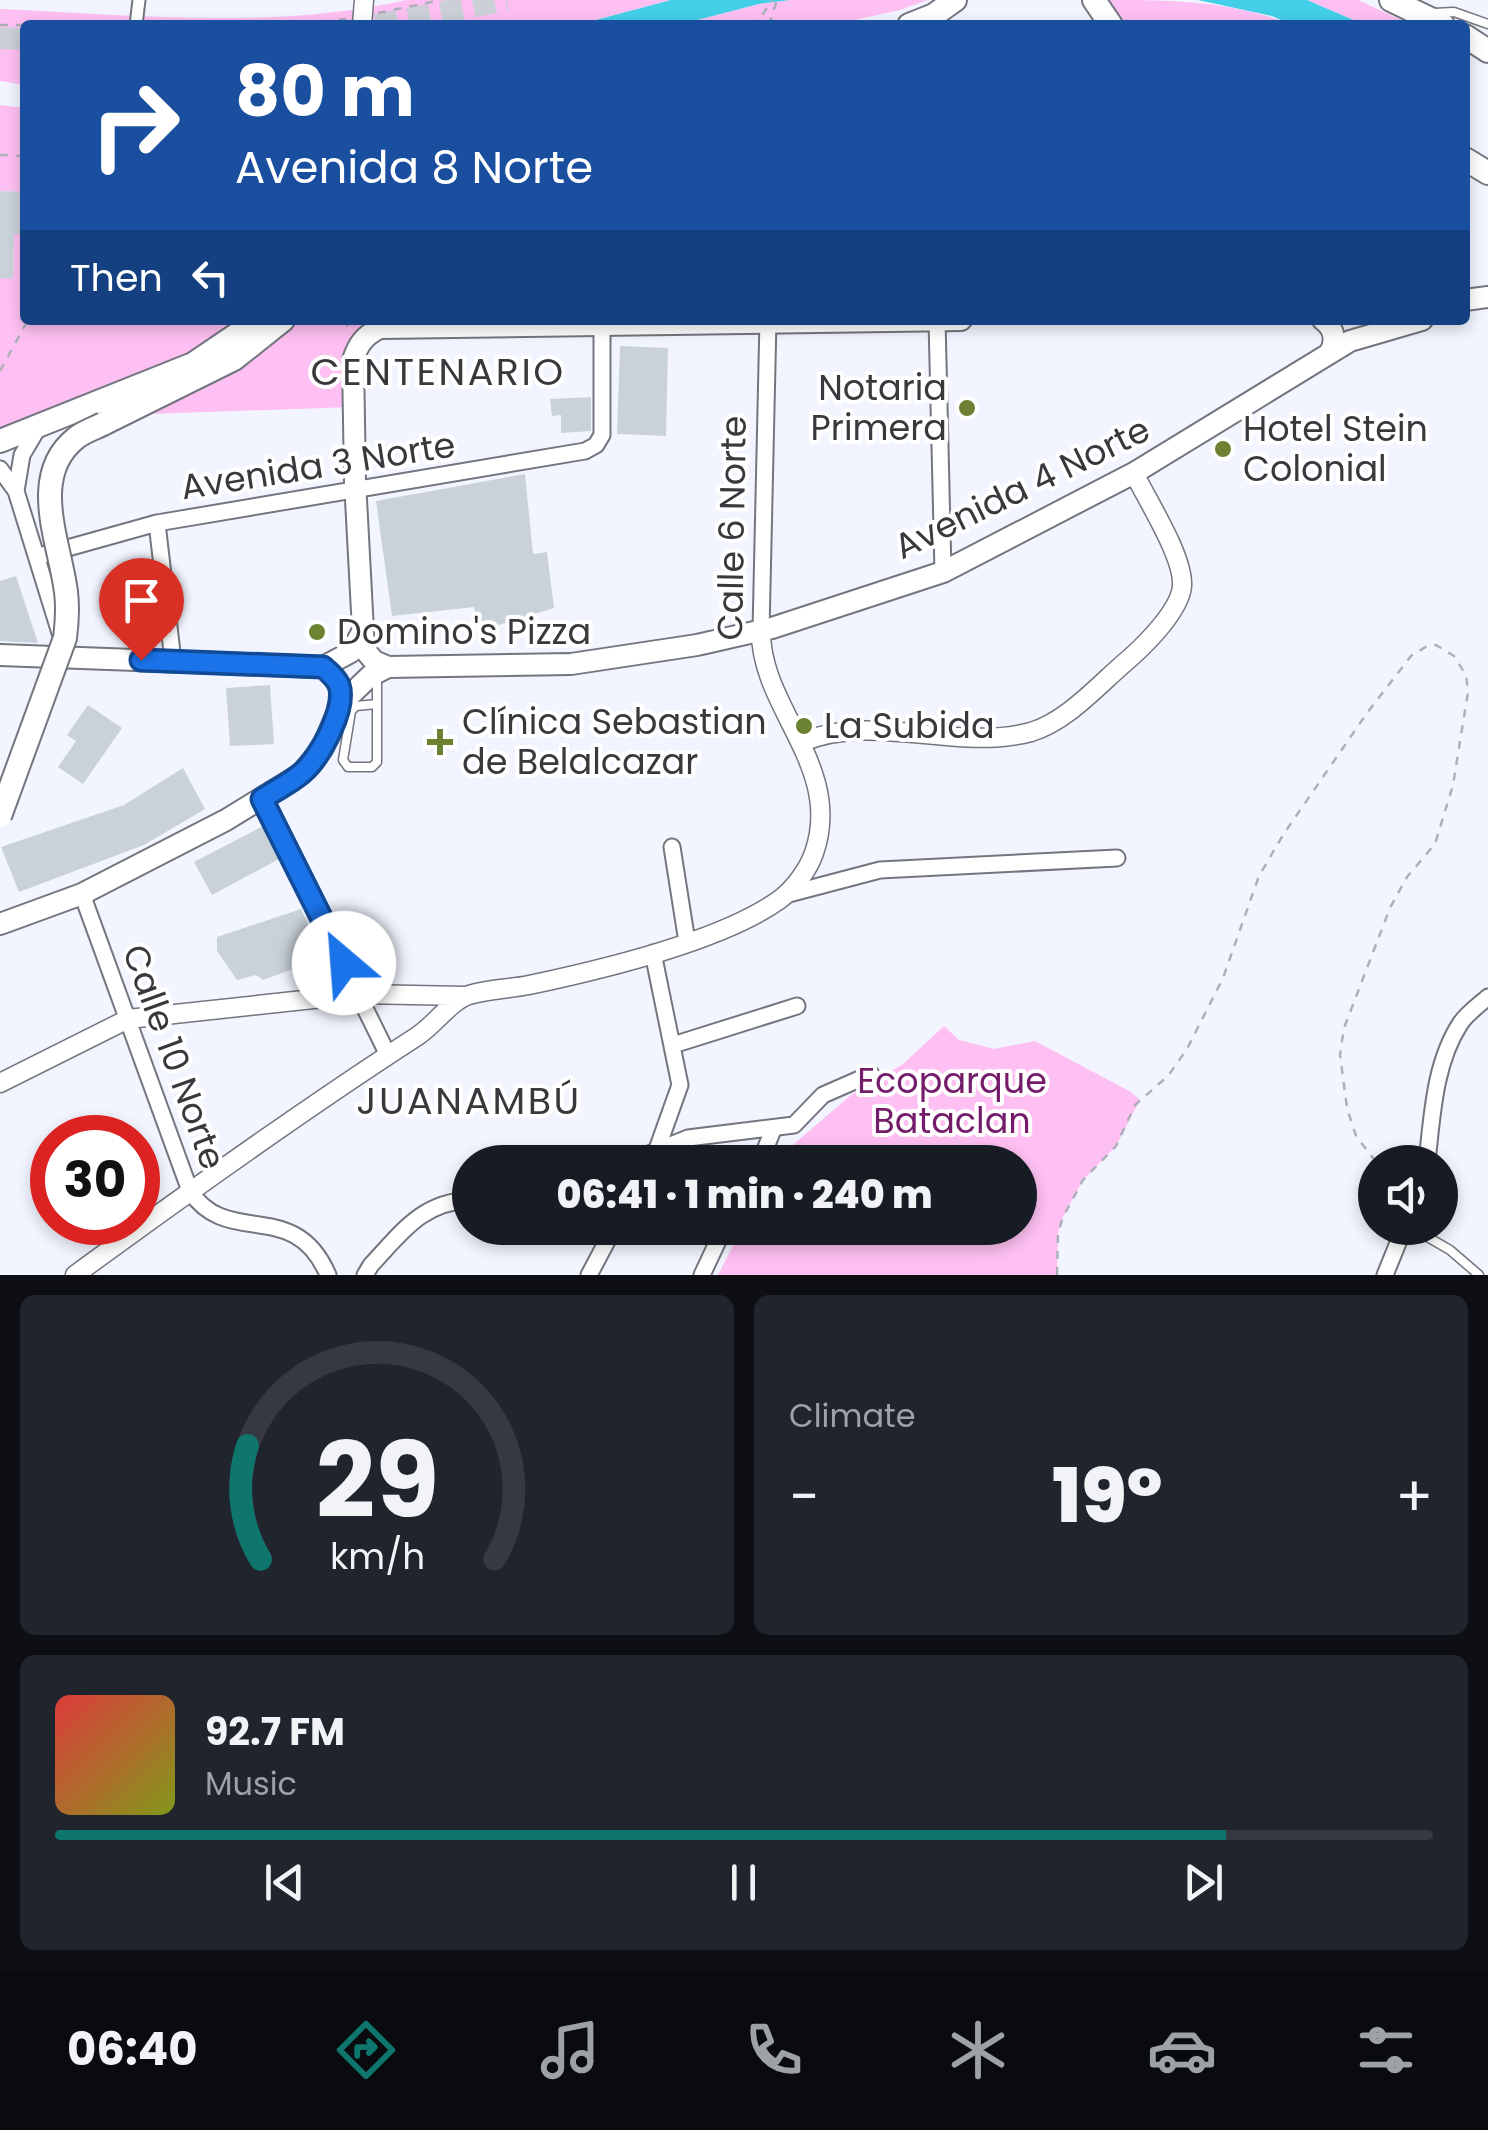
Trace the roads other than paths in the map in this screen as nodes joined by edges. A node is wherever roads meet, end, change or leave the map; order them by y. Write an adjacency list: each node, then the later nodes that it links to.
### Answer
1 (956, 0): 4 (main road)
2 (1392, 0): 3 (main road)
3 (1420, 13): 5 (main road); 6 (lane)
4 (920, 20)
5 (1433, 20)
6 (1488, 24)
7 (251, 325): 17 (main road)
8 (277, 325): 16 (main road)
9 (491, 325): 22 (main road)
10 (602, 325): 22 (street, Avenida 3 Norte)
11 (768, 325): 27 (street, Calle 6 Norte)
12 (937, 325): 26 (street)
13 (1326, 325): 15 (main road)
14 (1402, 325): 15 (main road, Avenida 4 Norte)
15 (1329, 354): 21 (main road, Avenida 4 Norte)
16 (234, 359): 17 (main road); 41 (main road, bridge)
17 (152, 381): 18 (main road)
18 (38, 428): 19 (main road); 23 (street)
19 (2, 433)
20 (0, 469): 23 (street)
21 (1134, 473): 26 (main road, Avenida 4 Norte); 39 (street)
22 (356, 490): 24 (street, Avenida 3 Norte); 28 (main road)
23 (16, 491): 25 (street)
24 (157, 523): 25 (street, Avenida 3 Norte); 33 (street)
25 (38, 556): 29 (street)
26 (943, 572): 27 (main road, Avenida 4 Norte)
27 (761, 631): 35 (main road, Avenida 4 Norte); 39 (street, Calle 6 Norte)
28 (361, 634): 34 (main road); 35 (main road)
29 (60, 635): 31 (street); 32 (street)
30 (0, 655): 31 (main road)
31 (50, 657): 32 (main road)
32 (77, 658): 33 (main road)
33 (173, 661): 34 (main road)
34 (323, 667): 36 (main road)
35 (383, 670): 36 (main road); 37 (lane)
36 (341, 704): 38 (main road)
37 (377, 704): 38 (lane); 38 (lane)
38 (338, 732): 40 (main road)
39 (802, 742): 45 (street, Calle 6 Norte)
40 (262, 799): 44 (main road); 49 (street)
41 (0, 816)
42 (672, 847): 47 (street)
43 (1117, 858): 45 (street)
44 (82, 894): 46 (main road); 53 (street, Calle 10 Norte)
45 (786, 895): 47 (street)
46 (0, 924)
47 (686, 942): 48 (street)
48 (653, 953): 50 (street); 54 (street)
49 (360, 994): 50 (street); 53 (street); 55 (street)
50 (465, 996): 55 (street)
51 (1488, 997): 62 (street)
52 (797, 1006): 54 (street)
53 (128, 1019): 57 (street); 63 (street, Calle 10 Norte)
54 (673, 1045): 59 (street)
55 (388, 1055): 63 (street)
56 (871, 1074): 58 (street)
57 (0, 1083)
58 (773, 1130): 60 (street); 61 (street)
59 (658, 1145)
60 (675, 1145)
61 (767, 1145)
62 (1429, 1145)
63 (190, 1191): 69 (street); 70 (street, Calle 10 Norte)
64 (452, 1201): 71 (street)
65 (605, 1245): 72 (street)
66 (716, 1245): 73 (street)
67 (1397, 1245): 74 (street)
68 (1441, 1245): 75 (lane)
69 (75, 1275)
70 (328, 1275)
71 (366, 1275)
72 (590, 1275)
73 (702, 1275)
74 (1385, 1275)
75 (1478, 1275)

